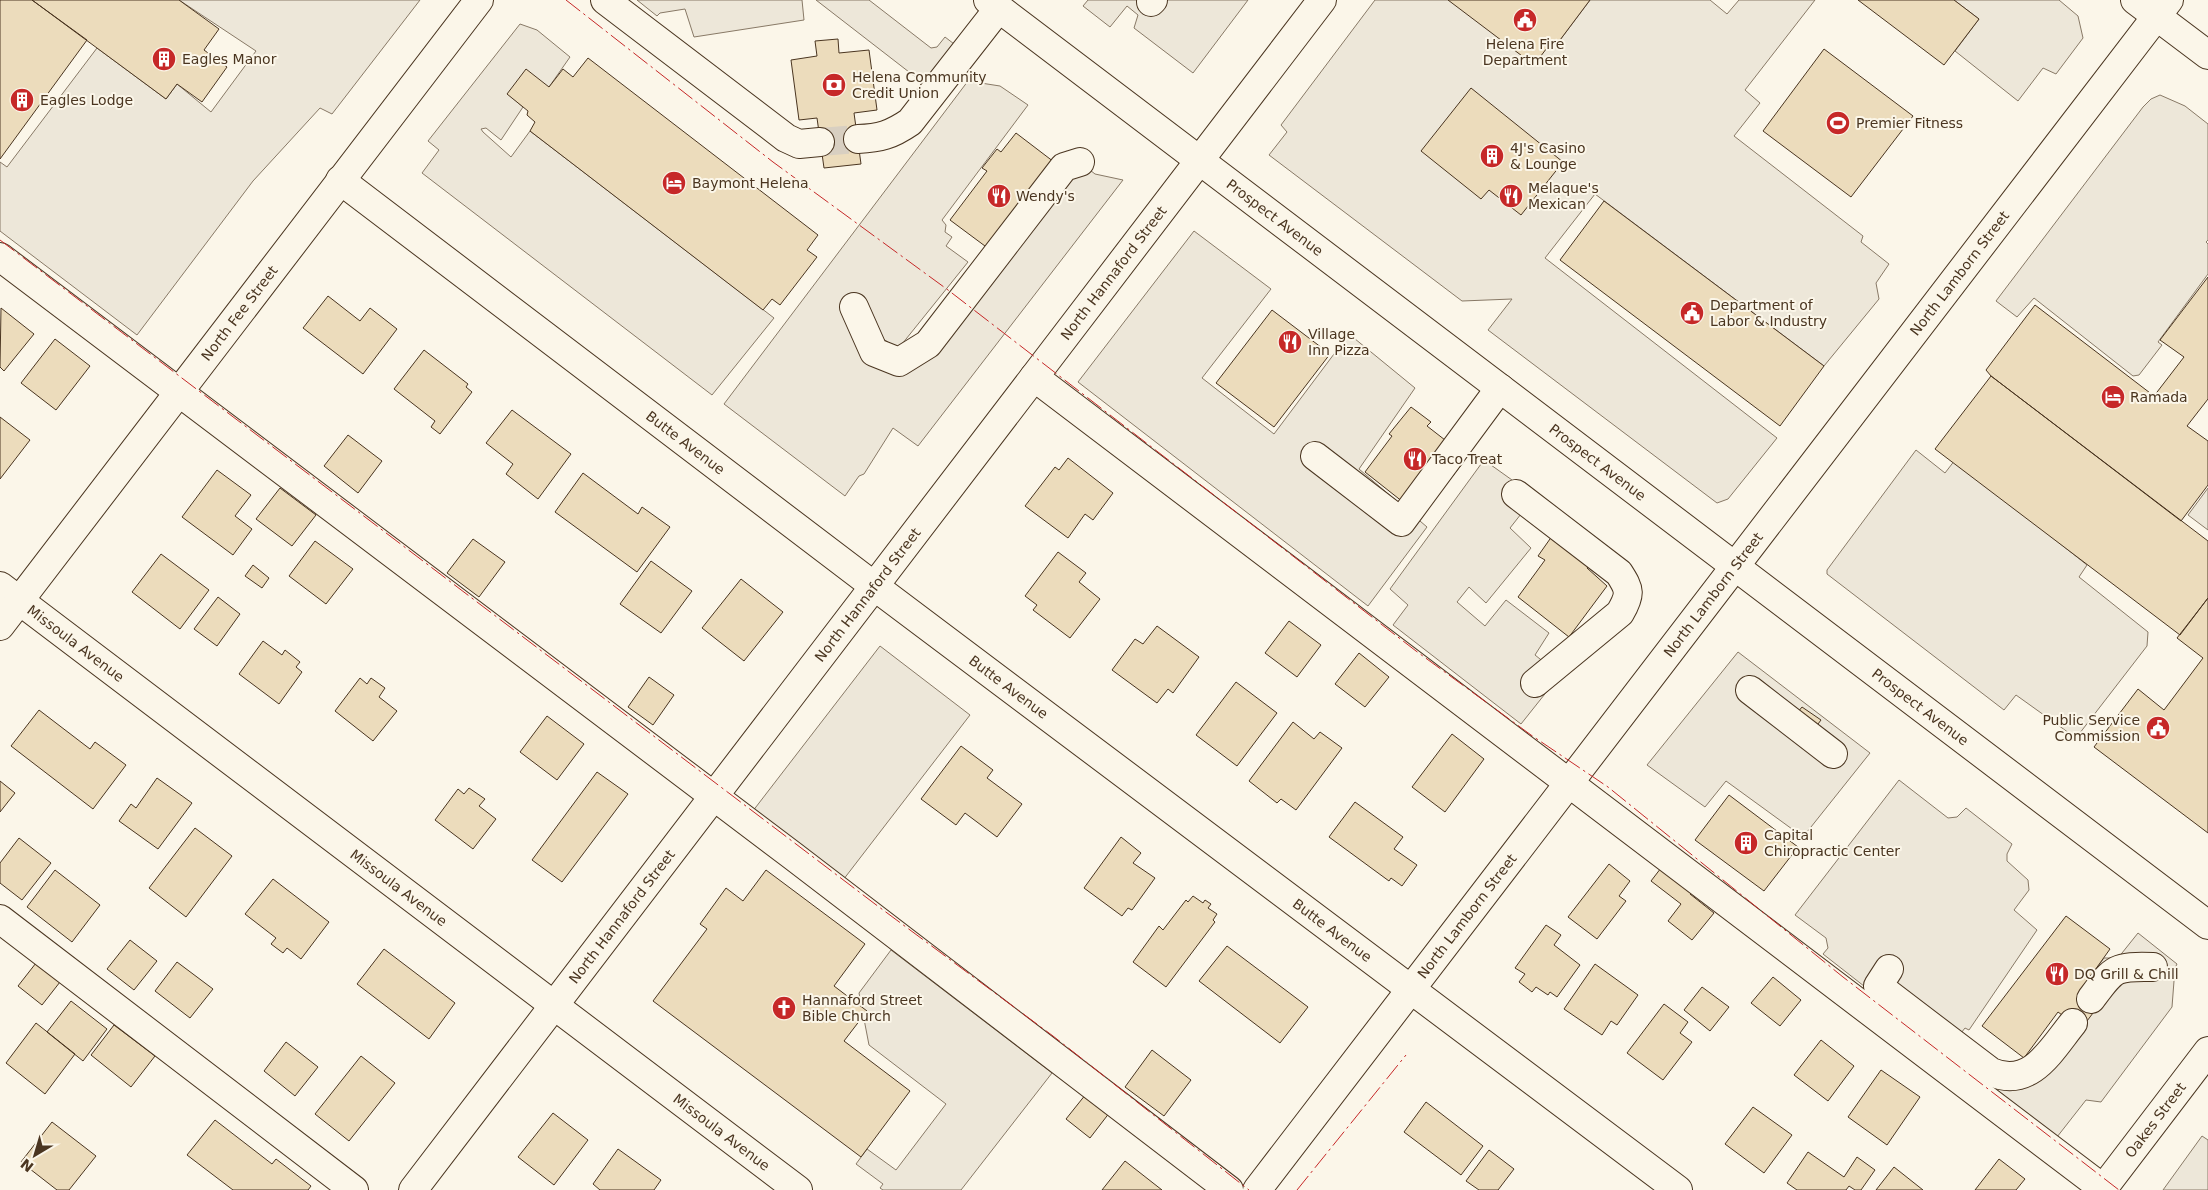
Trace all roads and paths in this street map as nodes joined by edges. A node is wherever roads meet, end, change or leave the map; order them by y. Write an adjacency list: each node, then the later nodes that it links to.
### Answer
1 (479, 0): 11 (main road, North Fee Street)
2 (605, 0): 8 (main road)
3 (1322, 0): 9 (main road, North Hannaford Street)
4 (994, 4): 7 (main road); 9 (main road, Prospect Avenue)
5 (2154, 5): 6 (main road); 19 (main road, North Lamborn Street)
6 (2208, 55)
7 (858, 140)
8 (820, 142)
9 (1199, 160): 14 (main road, North Hannaford Street); 15 (main road, Prospect Avenue)
10 (1080, 162): 13 (main road)
11 (340, 180): 16 (main road, North Fee Street); 20 (main road, Butte Avenue)
12 (0, 257): 16 (main road)
13 (854, 307)
14 (1034, 377): 20 (main road, North Hannaford Street); 26 (main road)
15 (1500, 388): 17 (main road); 19 (main road, Prospect Avenue)
16 (177, 393): 21 (main road, North Fee Street); 27 (main road)
17 (1315, 456)
18 (1516, 494): 23 (main road)
19 (1735, 566): 26 (main road, North Lamborn Street); 29 (main road, Prospect Avenue)
20 (874, 586): 27 (main road, North Hannaford Street); 32 (main road, Butte Avenue)
21 (10, 593): 22 (main road, North Fee Street); 34 (main road, Missoula Avenue)
22 (0, 626)
23 (1535, 683)
24 (1750, 690): 25 (main road)
25 (1832, 754)
26 (1569, 782): 32 (main road, North Lamborn Street); 43 (main road)
27 (713, 797): 34 (main road, North Hannaford Street); 40 (main road)
28 (0, 918): 37 (main road)
29 (2208, 925)
30 (2153, 967): 33 (main road)
31 (1890, 969): 35 (main road)
32 (1412, 989): 41 (main road, North Lamborn Street); 42 (main road, Butte Avenue)
33 (2091, 999)
34 (554, 1006): 38 (main road, North Hannaford Street); 39 (main road, Missoula Avenue)
35 (2072, 1023)
36 (2208, 1051): 43 (main road, Oakes Street)
37 (354, 1190)
38 (413, 1190)
39 (798, 1190)
40 (1229, 1190)
41 (1257, 1190)
42 (1678, 1190)
43 (2103, 1190)

